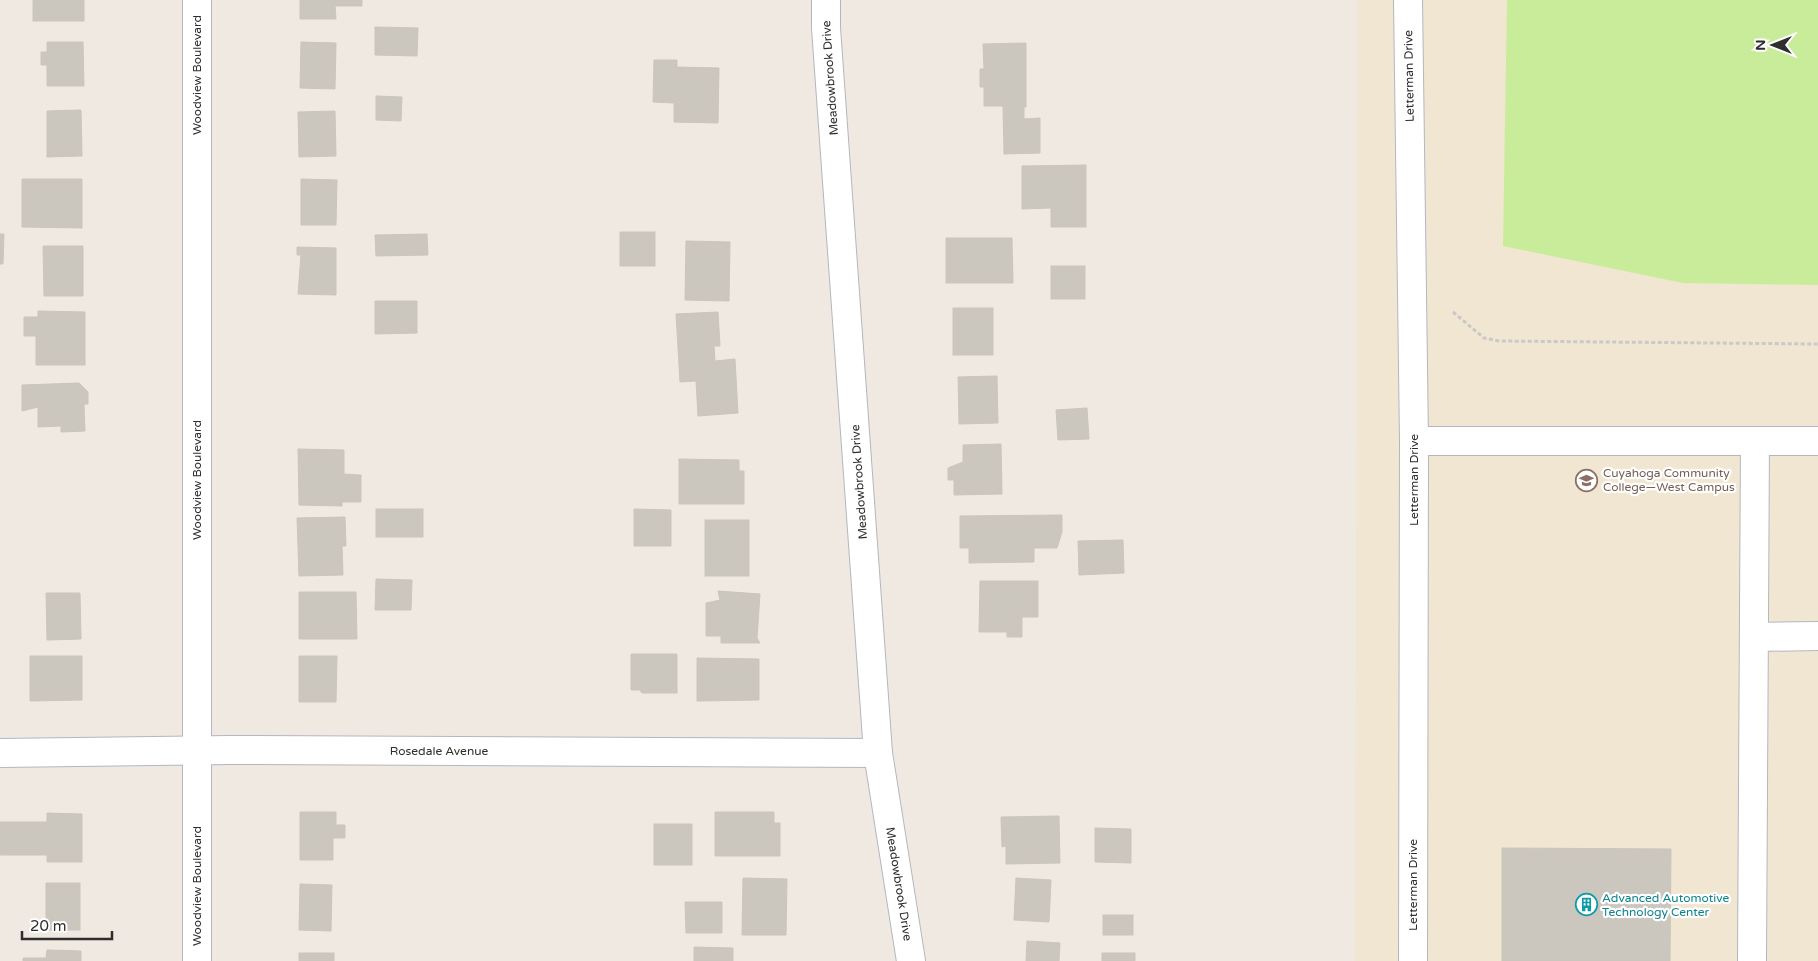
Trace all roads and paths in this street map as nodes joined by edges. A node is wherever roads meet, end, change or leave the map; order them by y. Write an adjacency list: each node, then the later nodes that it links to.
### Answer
1 (197, 0): 11 (street, Woodview Boulevard)
2 (826, 0): 13 (street, Meadowbrook Drive)
3 (1408, 0): 6 (street, Letterman Drive)
4 (1452, 312): 5 (path)
5 (1818, 344)
6 (1414, 441): 7 (street); 16 (street, Letterman Drive)
7 (1756, 441): 8 (street); 10 (street)
8 (1818, 441)
9 (1818, 636): 10 (street)
10 (1754, 637): 17 (street)
11 (197, 750): 12 (street, Rosedale Avenue); 13 (street, Rosedale Avenue); 14 (street, Woodview Boulevard)
12 (0, 753)
13 (878, 753): 15 (street, Meadowbrook Drive)
14 (197, 961)
15 (911, 961)
16 (1413, 961)
17 (1752, 961)

